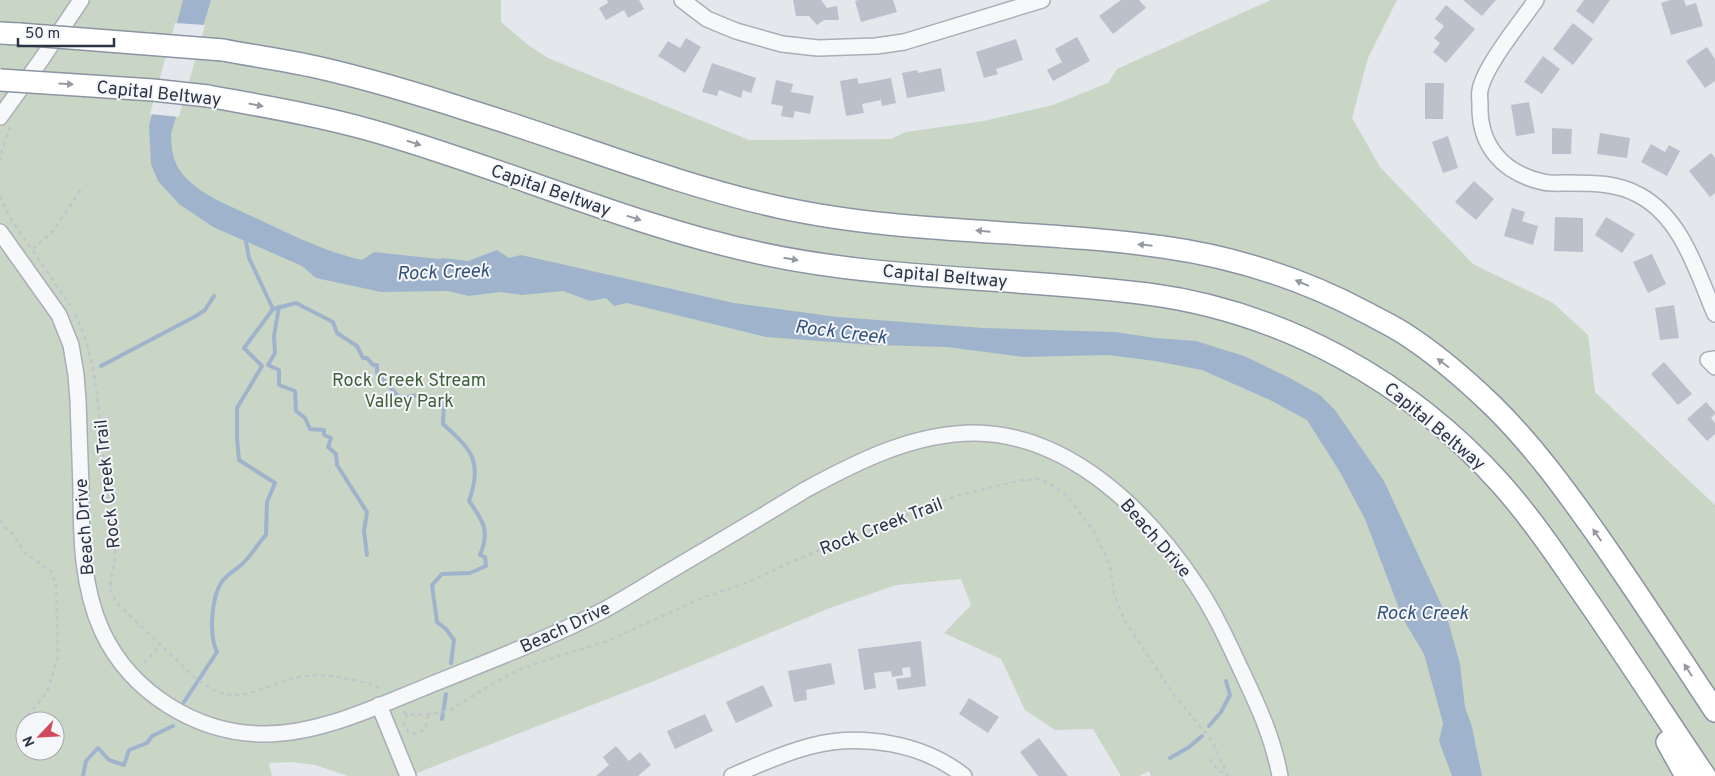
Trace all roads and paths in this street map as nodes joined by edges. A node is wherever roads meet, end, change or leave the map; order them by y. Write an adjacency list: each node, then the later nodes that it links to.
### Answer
1 (81, 0): 7 (street)
2 (682, 0): 3 (street)
3 (1042, 0)
4 (1536, 0): 15 (street)
5 (9, 34): 24 (highway, one-way to 5, bridge)
6 (0, 80): 19 (highway, Capital Beltway, one-way to 19, bridge)
7 (1, 117)
8 (2, 150): 9 (path)
9 (0, 161)
10 (82, 188): 13 (path)
11 (0, 196): 13 (path, Rock Creek Trail)
12 (0, 232): 14 (street, Beach Drive)
13 (33, 249): 14 (path); 20 (path, Rock Creek Trail)
14 (21, 260): 22 (street, Beach Drive)
15 (1715, 314)
16 (1715, 359): 17 (street)
17 (1715, 367)
18 (0, 520): 25 (path)
19 (1596, 612): 35 (highway); 36 (highway, Capital Beltway)
20 (161, 644): 21 (path); 22 (path, Rock Creek Trail)
21 (144, 663)
22 (383, 700): 30 (street); 34 (street, Beach Drive)
23 (402, 710): 27 (path)
24 (1715, 710)
25 (32, 711)
26 (428, 713): 27 (path, Rock Creek Trail); 27 (path); 29 (path, Rock Creek Trail)
27 (407, 714)
28 (1210, 759): 29 (path)
29 (1226, 772): 33 (path, Rock Creek Trail)
30 (408, 776)
31 (732, 776): 32 (street)
32 (964, 776)
33 (1228, 776)
34 (1280, 776)
35 (1686, 776)
36 (1705, 776)

